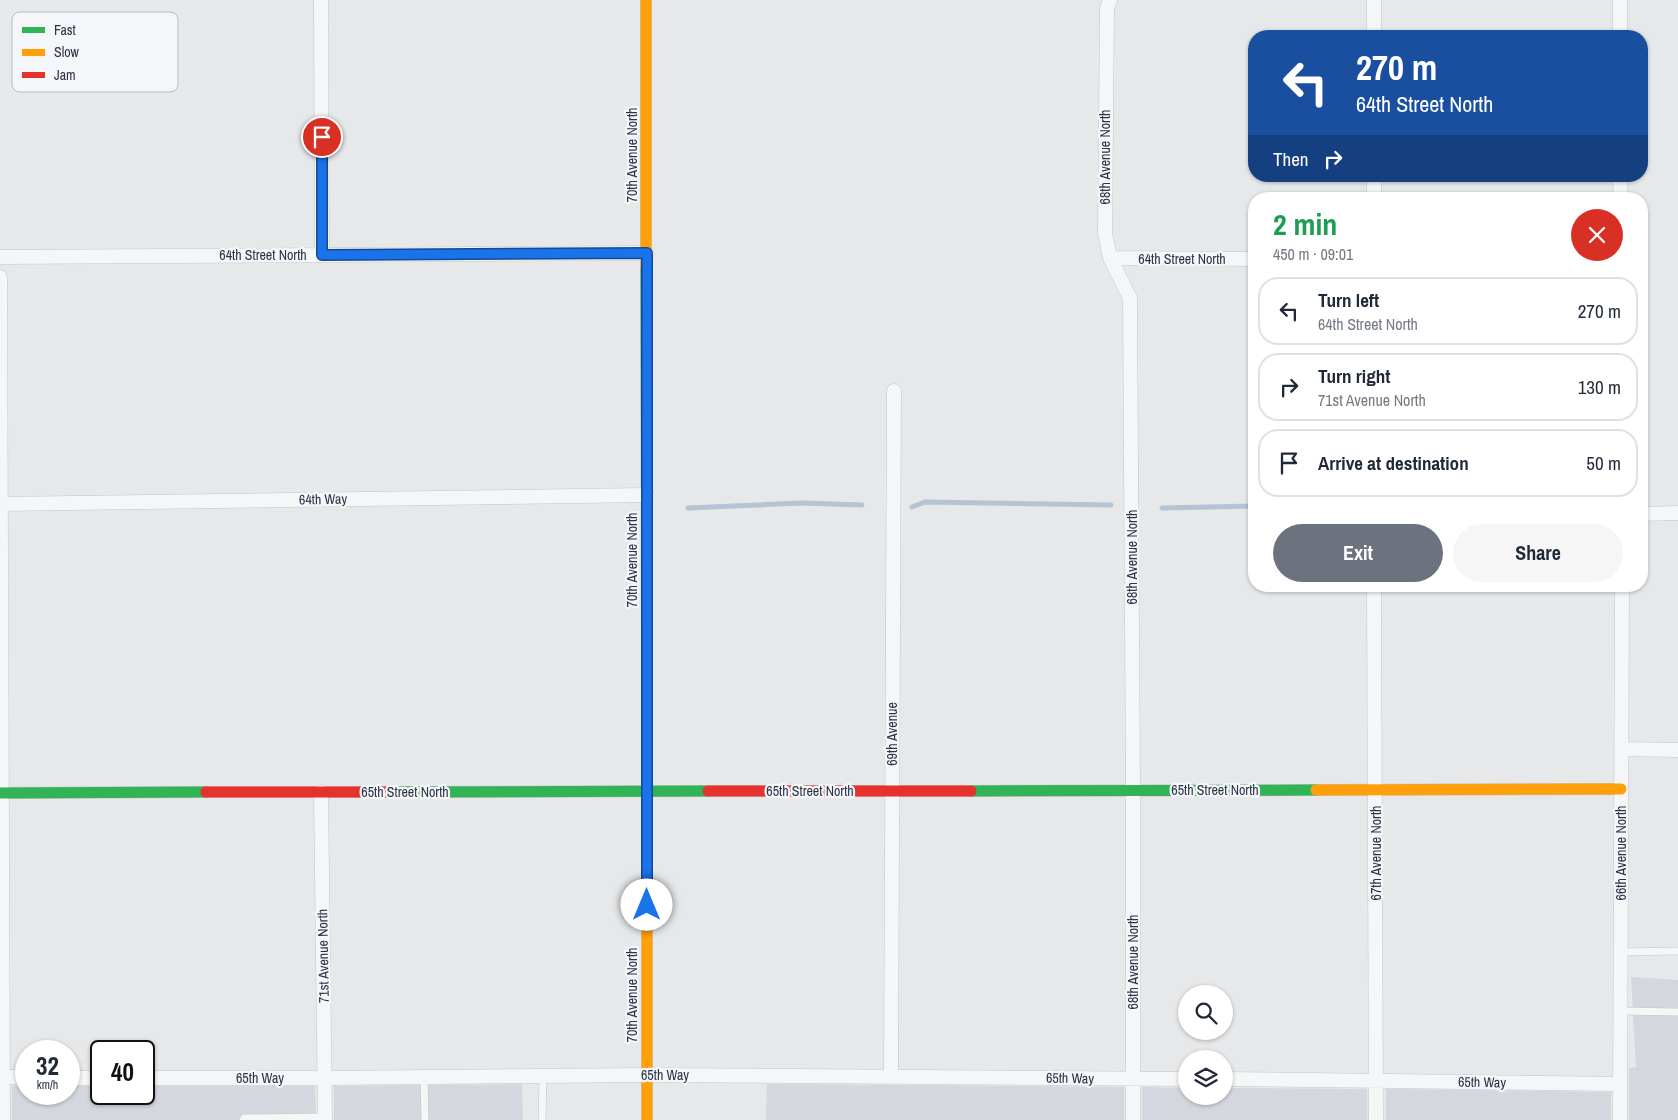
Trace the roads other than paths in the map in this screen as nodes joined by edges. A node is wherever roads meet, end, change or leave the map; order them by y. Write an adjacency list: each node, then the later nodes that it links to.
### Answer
1 (321, 0): 9 (street)
2 (646, 0): 8 (street, 70th Avenue North)
3 (1110, 0): 11 (street, 68th Avenue North)
4 (1374, 0): 6 (street)
5 (1620, 0): 7 (street)
6 (1374, 30)
7 (1620, 30)
8 (647, 253): 9 (street, 64th Street North); 15 (street, 70th Avenue North)
9 (322, 255): 10 (street, 64th Street North)
10 (0, 258)
11 (1110, 258): 12 (street, 64th Street North); 24 (street, 68th Avenue North)
12 (1248, 259)
13 (0, 278): 16 (street)
14 (894, 391): 27 (street, 69th Avenue)
15 (647, 494): 16 (street, 64th Way); 26 (street, 70th Avenue North)
16 (0, 504): 29 (street)
17 (1648, 514): 18 (street)
18 (1678, 514)
19 (1374, 592): 25 (street, 67th Avenue North)
20 (1622, 592): 21 (street, 66th Avenue North)
21 (1622, 749): 22 (street); 23 (street, 66th Avenue North)
22 (1678, 750)
23 (1621, 789): 25 (street, 65th Street North); 31 (street, 66th Avenue North)
24 (1133, 790): 25 (street, 65th Street North); 27 (street, 65th Street North); 42 (street, 68th Avenue North)
25 (1376, 790): 45 (street, 67th Avenue North)
26 (647, 791): 27 (street, 65th Street North); 28 (street, 65th Street North); 34 (street, 70th Avenue North)
27 (892, 791): 36 (street, 69th Avenue)
28 (320, 792): 29 (street, 65th Street North); 41 (street, 71st Avenue North)
29 (1, 793): 37 (street)
30 (1678, 951): 31 (lane)
31 (1620, 952): 32 (street, 66th Avenue North)
32 (1620, 1011): 33 (lane); 46 (street, 66th Avenue North)
33 (1678, 1012)
34 (647, 1075): 35 (street, 65th Way); 36 (street, 65th Way); 53 (street, 70th Avenue North)
35 (543, 1076): 39 (street, 65th Way); 52 (lane)
36 (892, 1076): 42 (street, 65th Way)
37 (1, 1077): 38 (street); 49 (street)
38 (15, 1077)
39 (424, 1077): 41 (street, 65th Way); 51 (lane)
40 (155, 1078): 41 (street, 65th Way)
41 (325, 1078): 48 (street, 71st Avenue North)
42 (1133, 1079): 43 (street, 65th Way); 54 (street, 68th Avenue North)
43 (1178, 1079)
44 (1233, 1080): 45 (street, 65th Way)
45 (1376, 1081): 46 (street, 65th Way); 55 (street, 67th Avenue North)
46 (1620, 1084): 56 (street, 66th Avenue North)
47 (280, 1118): 48 (lane); 50 (lane)
48 (325, 1118)
49 (2, 1120)
50 (243, 1120)
51 (425, 1120)
52 (542, 1120)
53 (647, 1120)
54 (1133, 1120)
55 (1376, 1120)
56 (1620, 1120)

